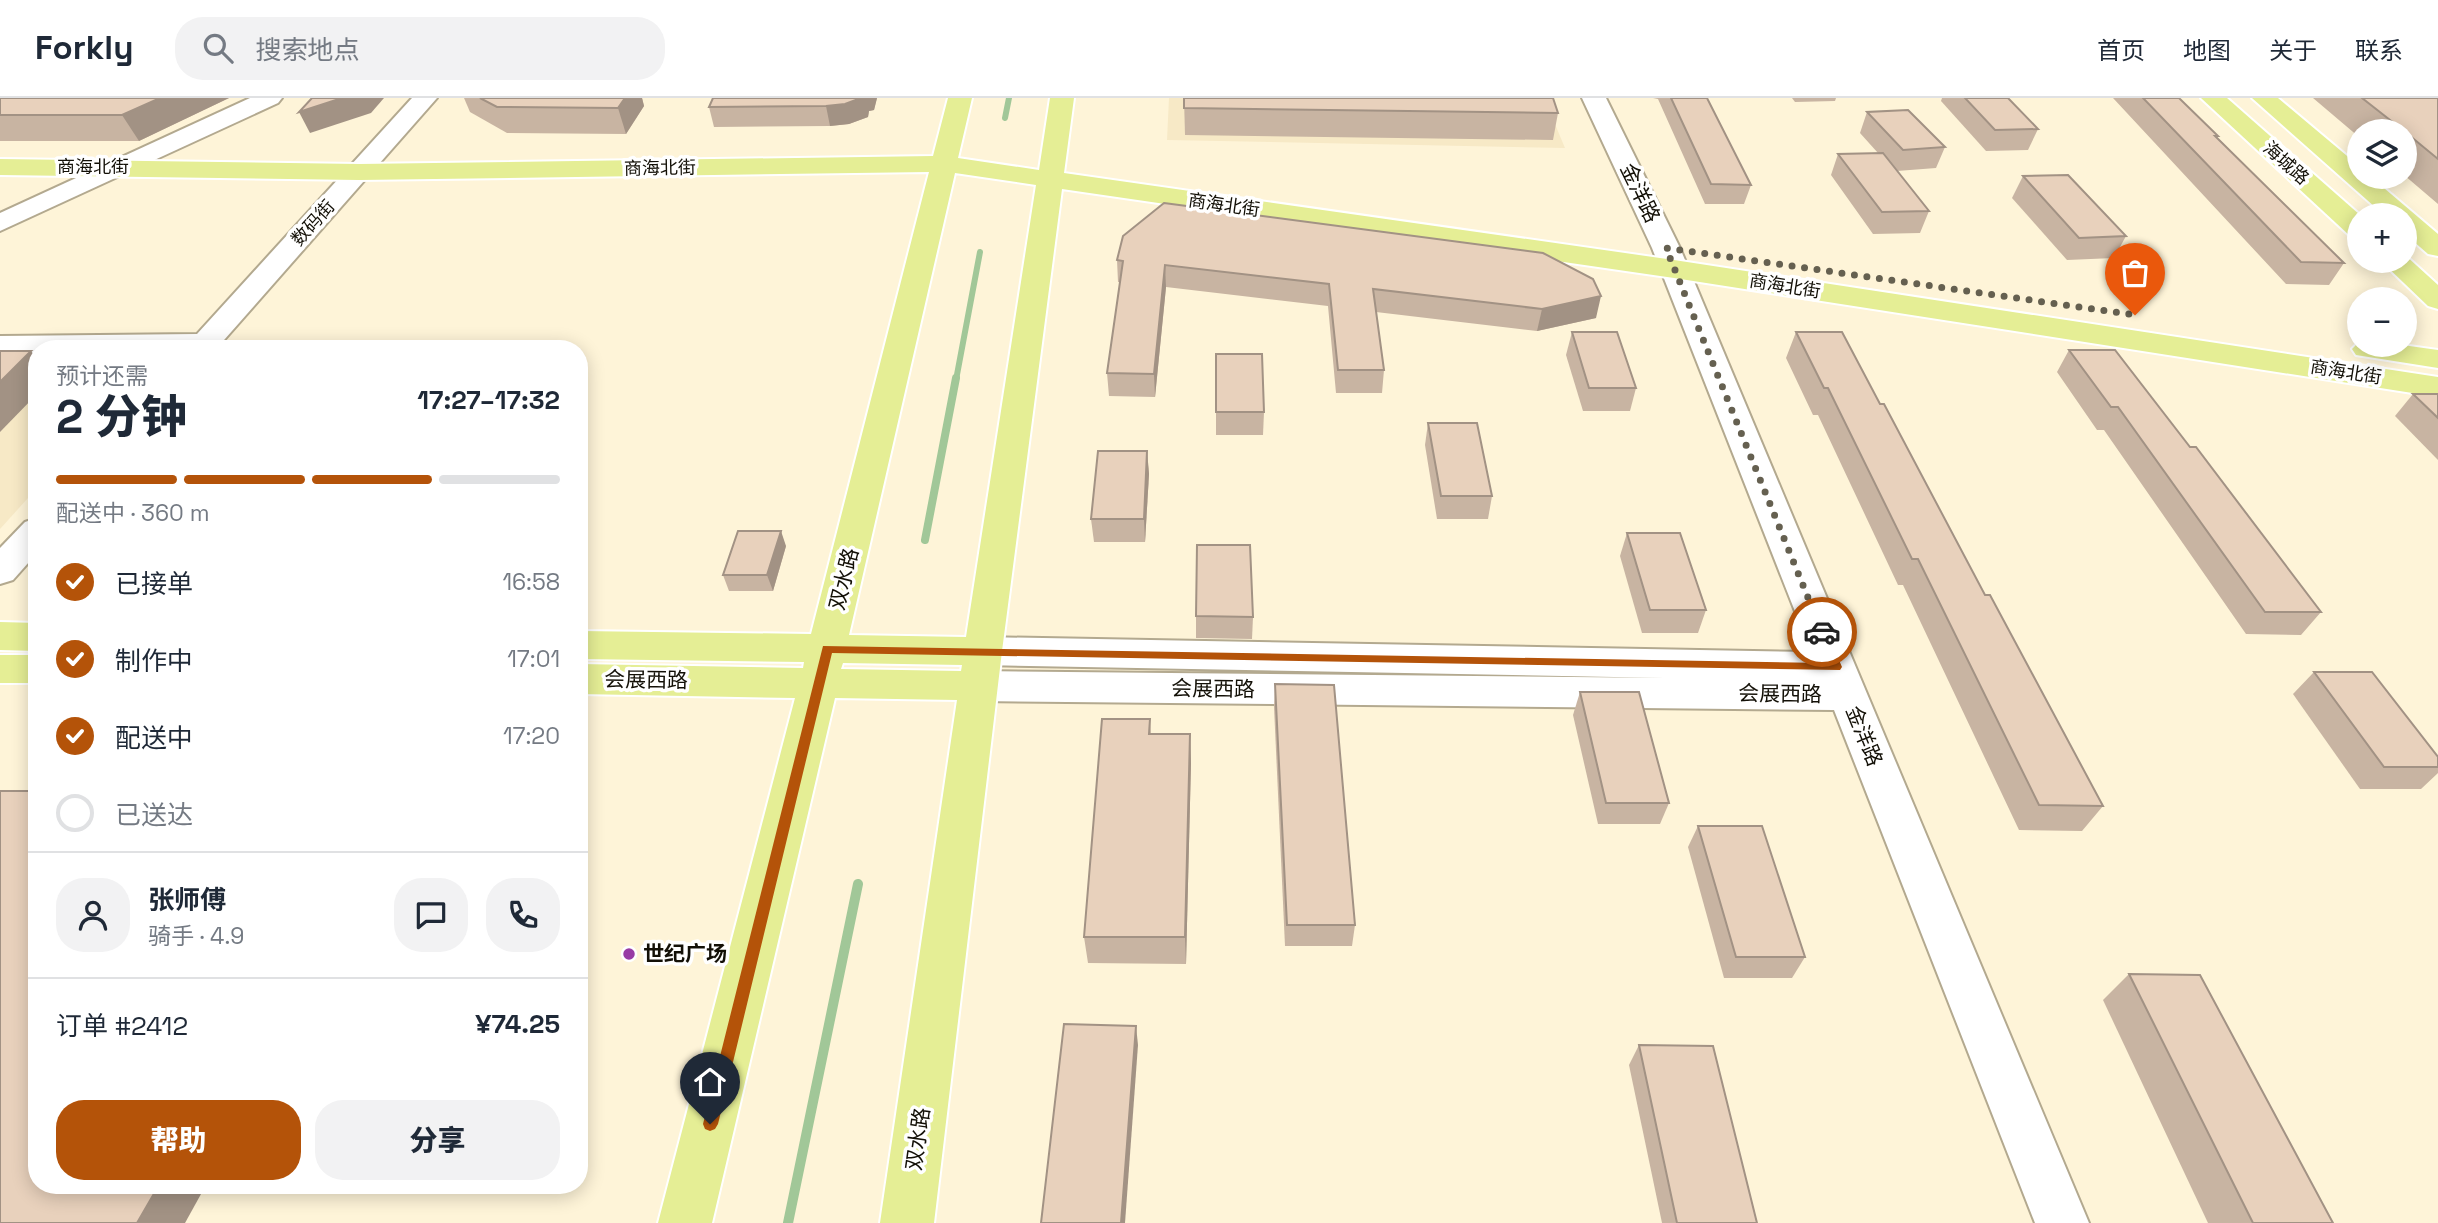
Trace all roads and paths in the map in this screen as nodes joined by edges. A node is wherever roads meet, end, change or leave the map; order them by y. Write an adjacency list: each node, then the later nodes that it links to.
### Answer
1 (270, 98): 10 (street)
2 (425, 98): 8 (street, 数码街)
3 (960, 98): 11 (main road, 双水路)
4 (1062, 98): 14 (main road, 双水路)
5 (1594, 98): 21 (street, 金洋路)
6 (2213, 98): 17 (main road, 海城路)
7 (2264, 98): 16 (main road, 海城路)
8 (381, 147): 10 (main road, 商海北街); 11 (main road, 商海北街); 15 (street, 数码街)
9 (0, 148): 10 (main road, 商海北街)
10 (161, 149): 13 (street)
11 (947, 155): 14 (main road, 商海北街); 15 (main road, 商海北街); 36 (main road, 双水路)
12 (0, 167): 13 (main road, 商海北街)
13 (120, 167): 15 (main road, 商海北街); 18 (street)
14 (1051, 170): 21 (main road, 商海北街); 39 (main road, 双水路)
15 (359, 172): 25 (street, 数码街)
16 (2386, 203)
17 (2347, 218)
18 (0, 223)
19 (2417, 230): 20 (main road)
20 (2438, 248)
21 (1670, 258): 24 (main road, 商海北街); 30 (main road, 商海北街); 41 (street, 金洋路)
22 (2408, 273): 23 (main road)
23 (2438, 300)
24 (2204, 325)
25 (208, 340)
26 (0, 345): 27 (street)
27 (28, 345)
28 (2342, 345): 29 (main road, 商海北街)
29 (2438, 359)
30 (2438, 387)
31 (28, 540): 32 (street)
32 (0, 571)
33 (0, 636): 34 (main road)
34 (28, 637)
35 (588, 646): 36 (main road, 会展西路)
36 (823, 666): 39 (main road, 会展西路); 40 (main road, 会展西路); 42 (main road, 双水路)
37 (0, 669): 38 (main road)
38 (28, 669)
39 (981, 669): 41 (street, 会展西路); 43 (main road, 双水路)
40 (588, 679)
41 (1841, 681): 44 (street, 金洋路)
42 (685, 1223)
43 (907, 1223)
44 (2062, 1223)

